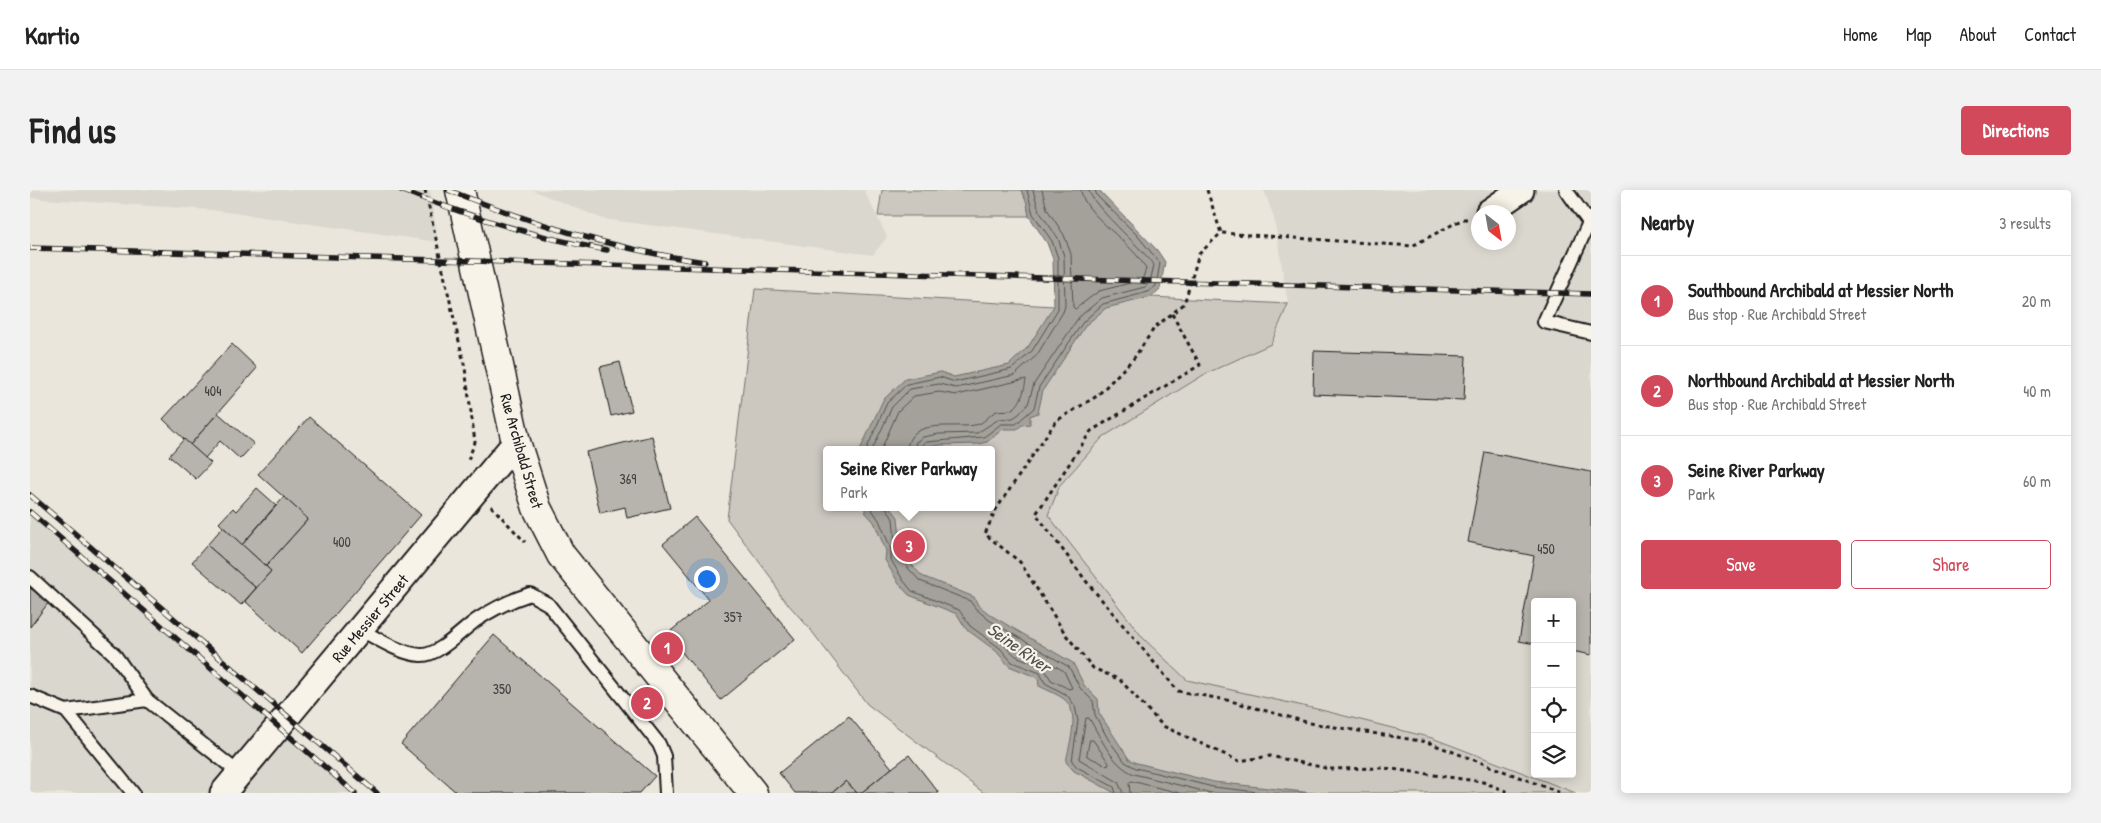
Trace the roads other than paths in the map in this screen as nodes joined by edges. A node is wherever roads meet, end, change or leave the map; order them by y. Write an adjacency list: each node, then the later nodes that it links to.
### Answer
1 (460, 190): 7 (main road, Rue Archibald Street)
2 (1521, 190): 4 (street)
3 (1566, 190): 5 (lane)
4 (1497, 205)
5 (1590, 221): 6 (lane)
6 (1591, 333)
7 (516, 442): 9 (street, Rue Messier Street); 17 (main road, Rue Archibald Street)
8 (30, 577): 11 (lane)
9 (361, 630): 13 (street, Rue Messier Street); 16 (lane)
10 (30, 696): 12 (lane)
11 (147, 700): 12 (lane); 13 (lane)
12 (66, 711): 14 (lane)
13 (240, 774): 15 (street, Rue Messier Street)
14 (134, 793)
15 (223, 793)
16 (666, 793)
17 (753, 793)

